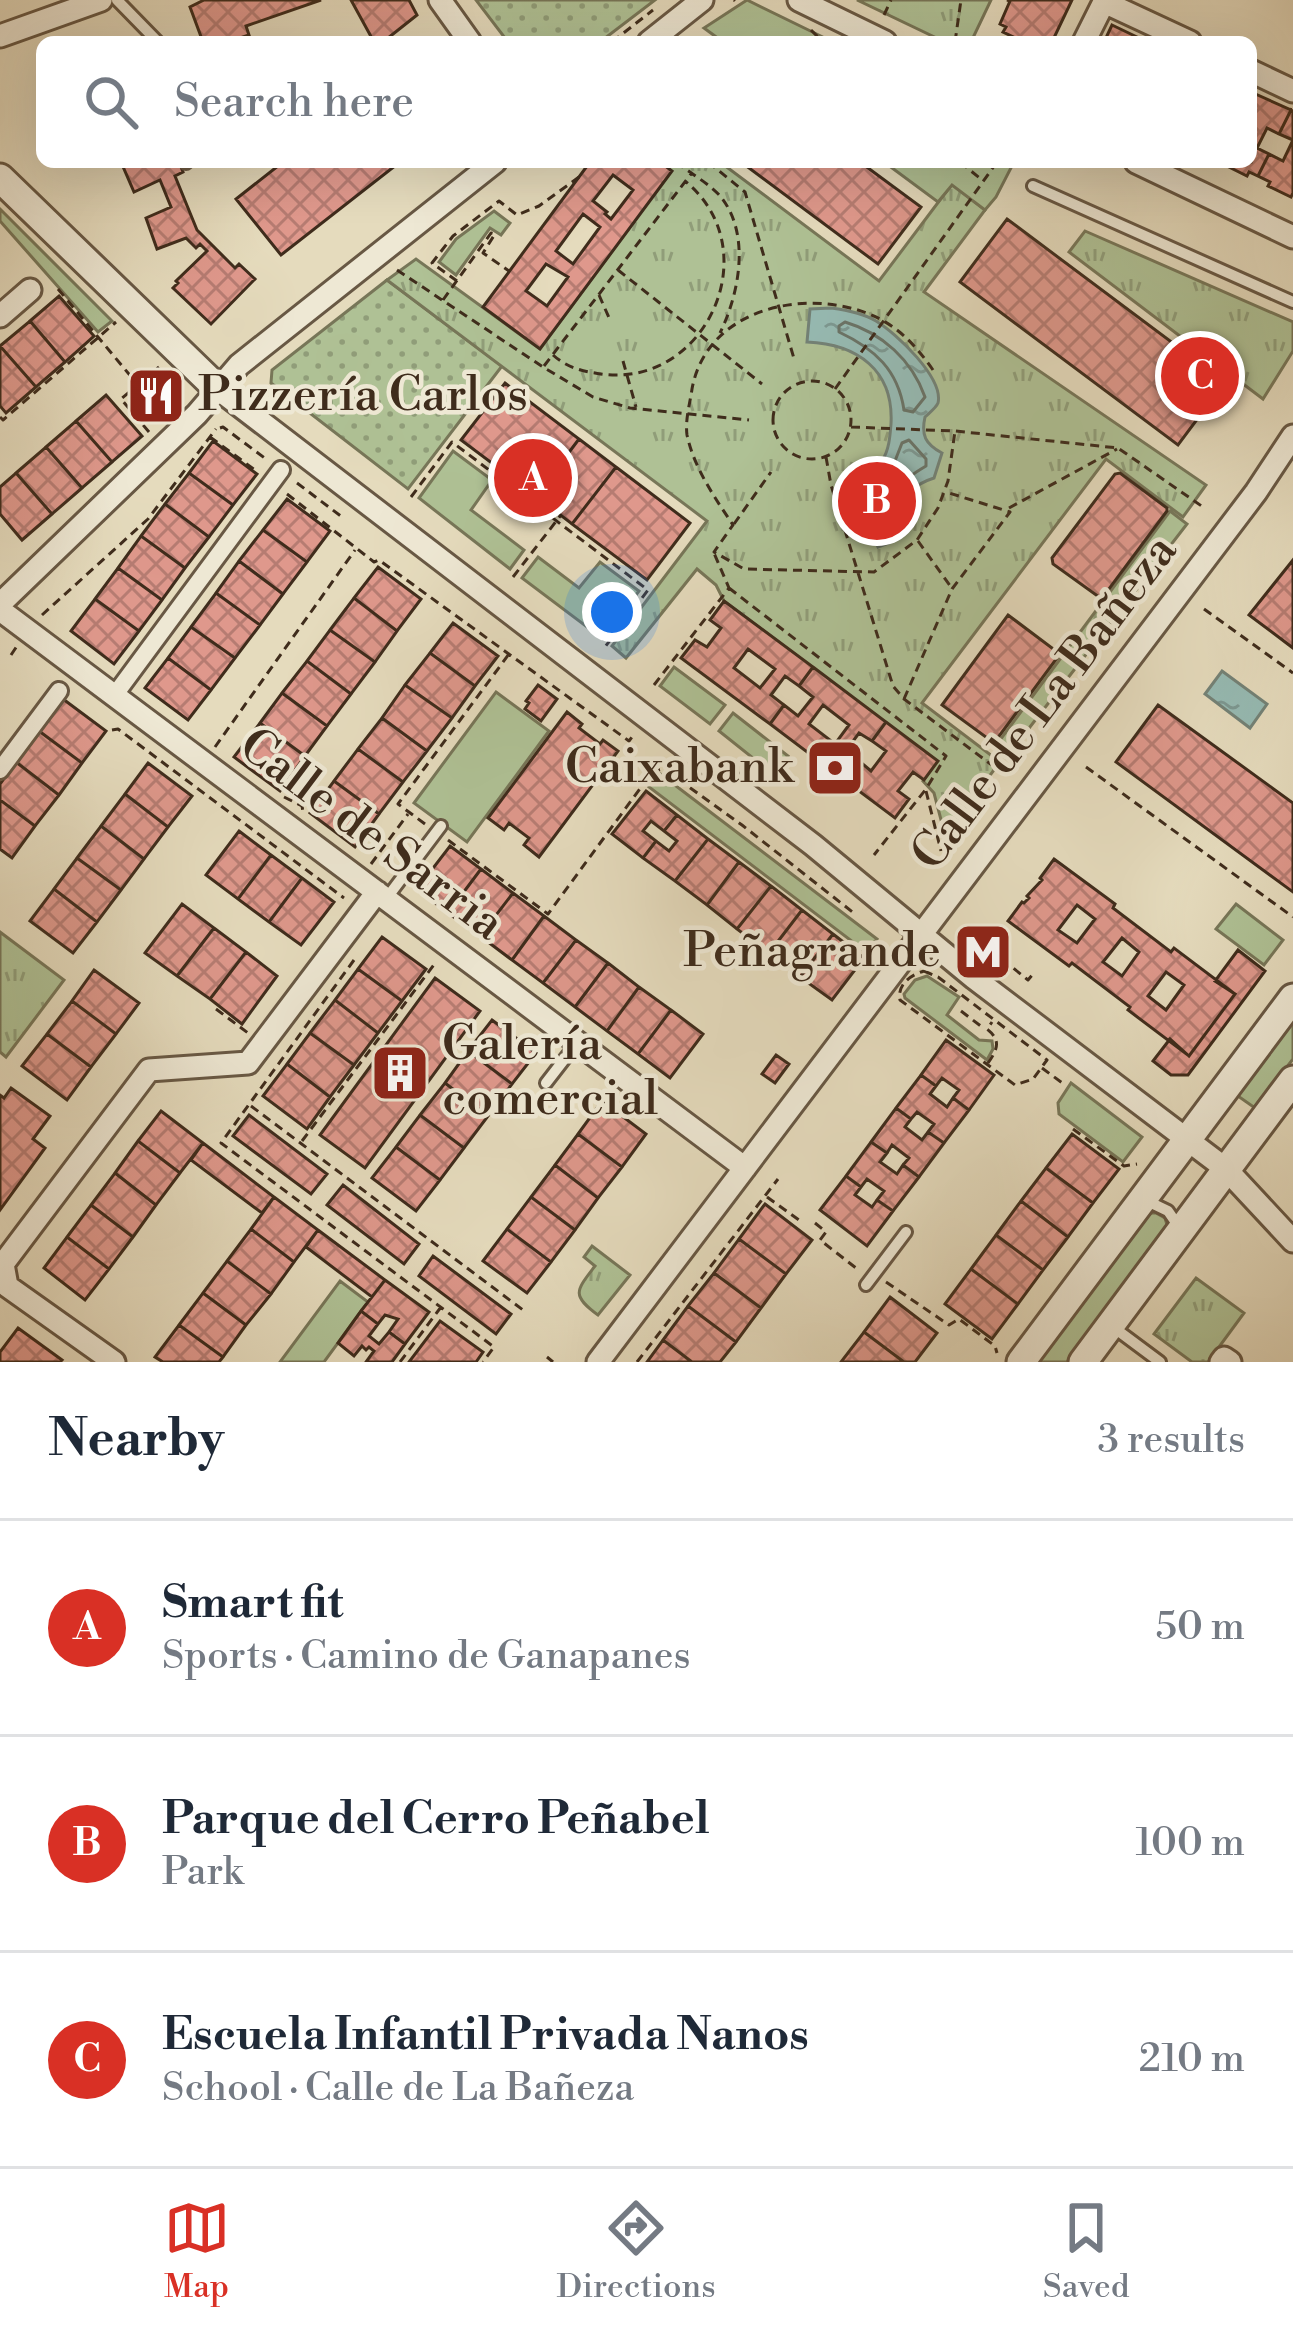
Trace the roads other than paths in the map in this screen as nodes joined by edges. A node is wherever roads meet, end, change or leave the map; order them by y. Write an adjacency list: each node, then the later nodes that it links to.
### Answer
1 (101, 0): 7 (street)
2 (117, 0): 8 (lane)
3 (440, 0): 9 (street)
4 (702, 0): 10 (street)
5 (800, 10): 6 (street)
6 (884, 31)
7 (0, 36)
8 (152, 36)
9 (466, 36)
10 (657, 36)
11 (1087, 36): 12 (street)
12 (1177, 36)
13 (1257, 74): 14 (street)
14 (1293, 91)
15 (488, 168): 23 (street)
16 (1149, 168): 19 (street)
17 (0, 178): 23 (street)
18 (1033, 186): 21 (lane)
19 (1293, 237)
20 (30, 290): 22 (street)
21 (1293, 302)
22 (0, 316)
23 (218, 388): 26 (street); 32 (street)
24 (1293, 436): 32 (street, Calle de La Bañeza)
25 (276, 476): 28 (street)
26 (0, 607): 28 (street, Calle de Sarria)
27 (59, 691): 29 (street)
28 (115, 696): 31 (street, Calle de Sarria)
29 (0, 770)
30 (439, 830): 31 (lane)
31 (374, 890): 34 (street, Calle de Sarria); 46 (street)
32 (922, 937): 37 (street); 38 (street, Calle de La Bañeza)
33 (1293, 998): 37 (street)
34 (577, 1043): 36 (lane); 38 (street, Calle de Sarria)
35 (1293, 1080): 39 (street)
36 (546, 1083)
37 (1186, 1138): 39 (street); 40 (street)
38 (745, 1168): 47 (street, Calle de La Bañeza)
39 (1226, 1169): 41 (street); 43 (street)
40 (1142, 1198): 41 (lane); 48 (street)
41 (1180, 1230): 45 (street)
42 (906, 1232): 44 (lane)
43 (1293, 1241)
44 (870, 1279)
45 (1111, 1325): 49 (street); 50 (lane)
46 (114, 1362)
47 (598, 1362)
48 (1021, 1362)
49 (1083, 1362)
50 (1160, 1362)

